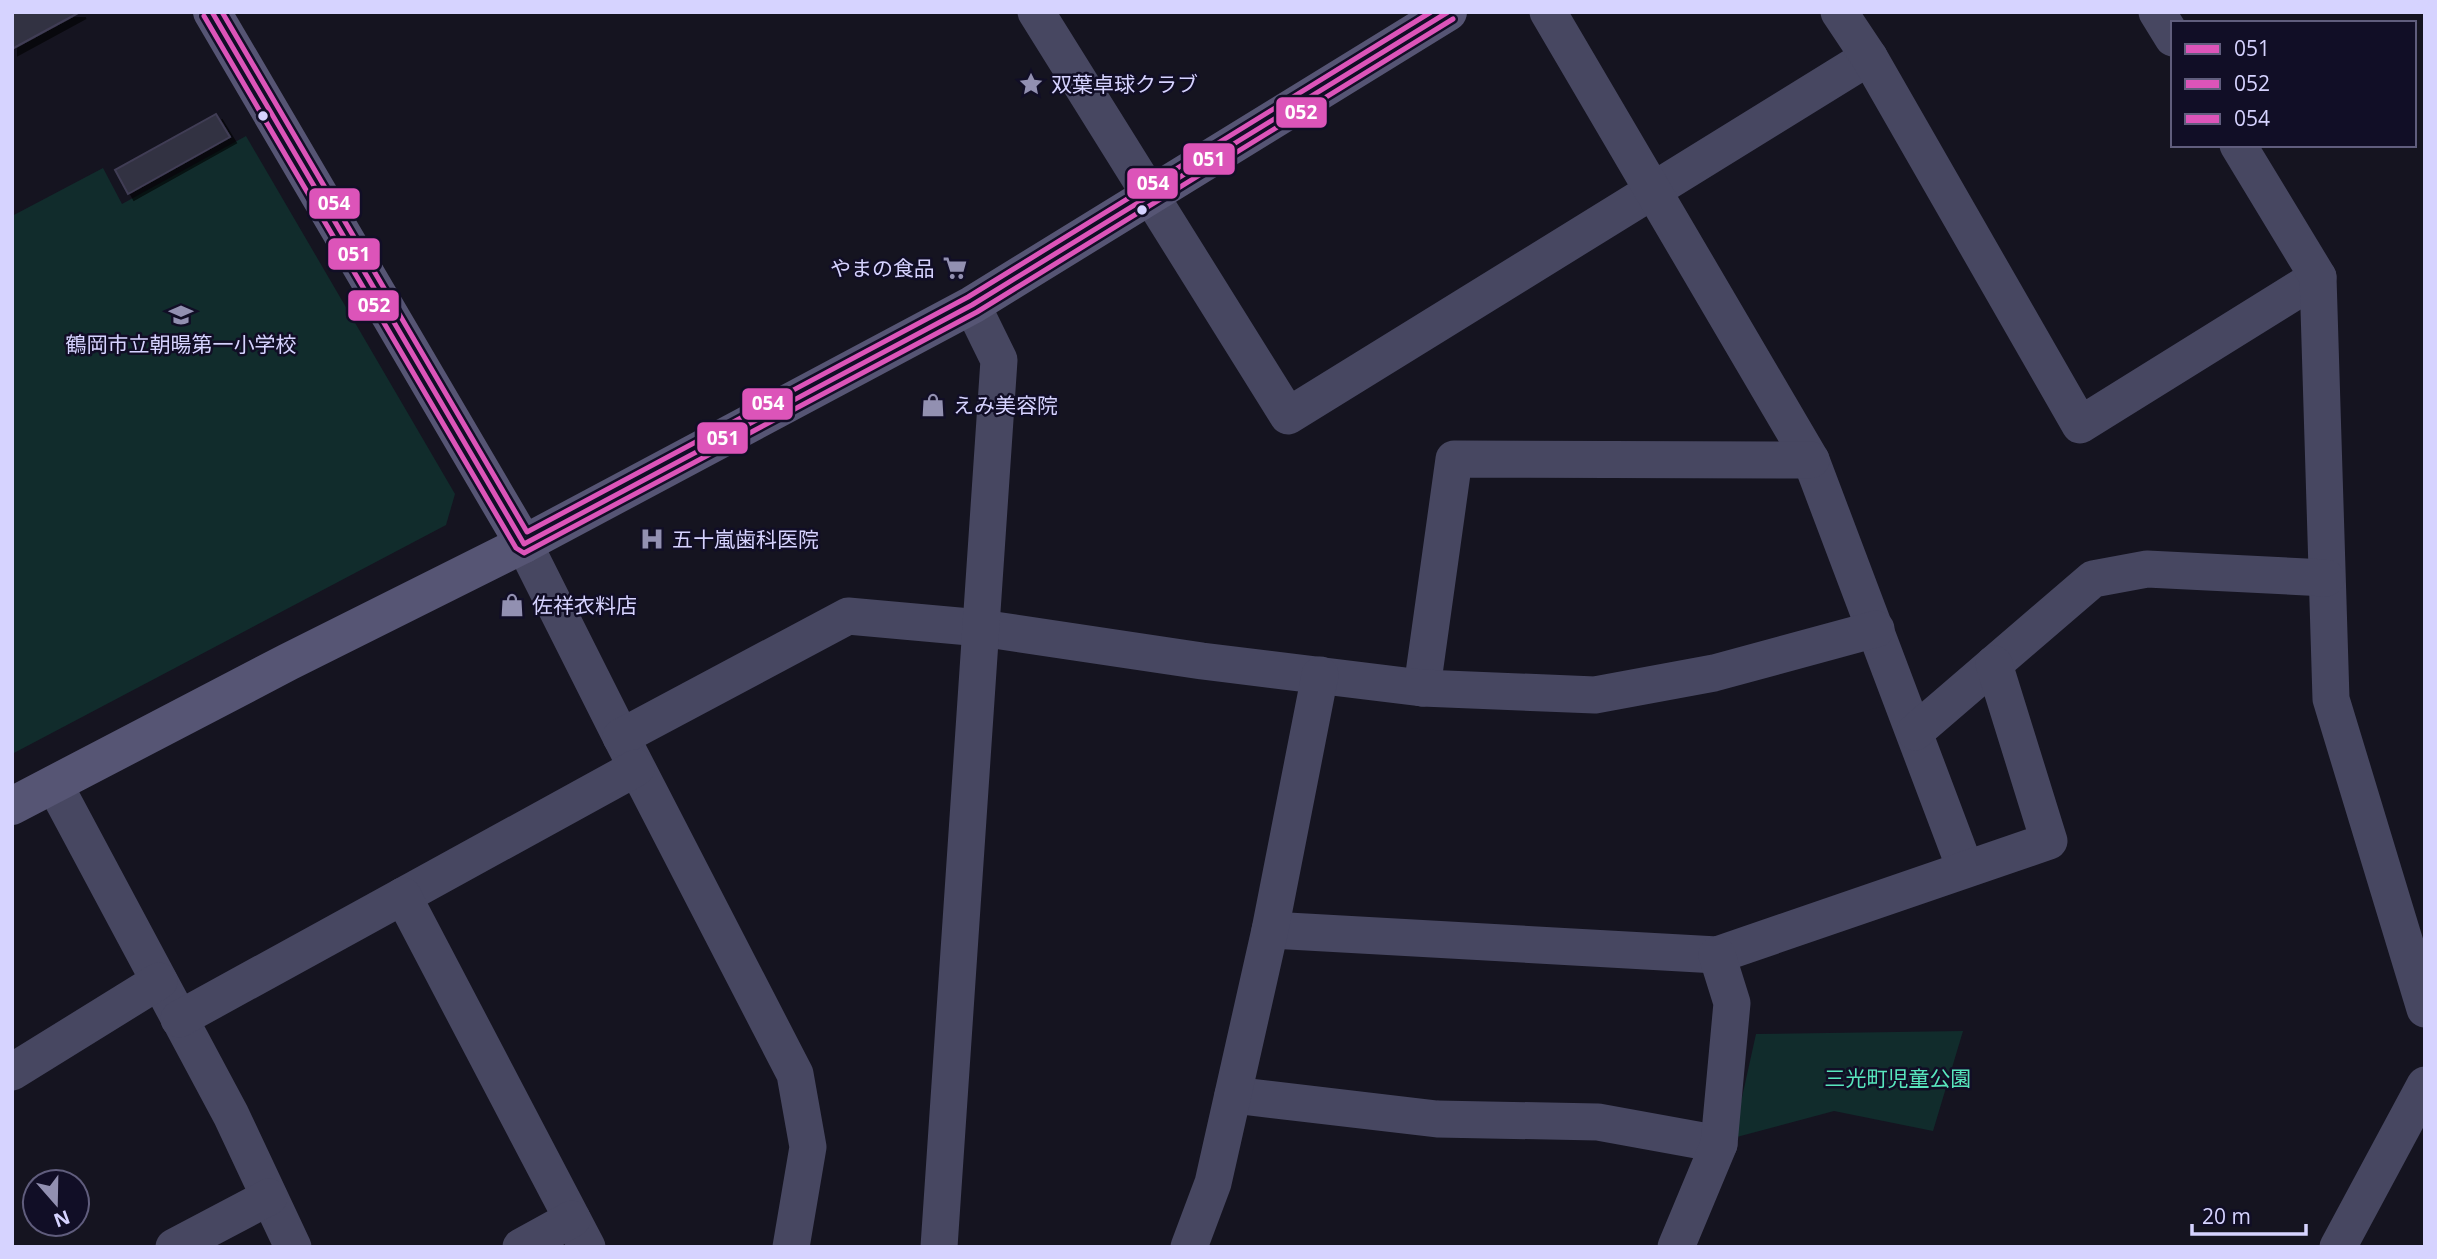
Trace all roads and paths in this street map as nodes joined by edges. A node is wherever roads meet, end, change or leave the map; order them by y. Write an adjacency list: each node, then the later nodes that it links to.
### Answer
1 (212, 12): 15 (street)
2 (1035, 12): 11 (street)
3 (1448, 12): 11 (street)
4 (1548, 12): 10 (street)
5 (1839, 12): 8 (street)
6 (2157, 12): 7 (street)
7 (2171, 34)
8 (1869, 57): 10 (street); 12 (street)
9 (2239, 147): 12 (street)
10 (1653, 190): 11 (street); 14 (street)
11 (1148, 195): 13 (street)
12 (2318, 277): 16 (street)
13 (972, 305): 15 (street); 17 (street)
14 (1811, 460): 18 (street); 21 (street)
15 (524, 544): 23 (street); 24 (street)
16 (2326, 578): 19 (street); 31 (street)
17 (981, 628): 20 (street); 23 (street); 43 (street)
18 (1876, 629): 21 (street); 22 (street)
19 (1994, 664): 22 (street); 26 (street)
20 (1320, 675): 21 (street); 28 (street)
21 (1422, 688)
22 (1915, 732): 26 (street)
23 (629, 752): 27 (street); 42 (street)
24 (54, 784): 25 (street); 30 (street)
25 (12, 806)
26 (1965, 868): 29 (street)
27 (403, 896): 32 (street); 38 (street)
28 (1270, 930): 29 (street); 35 (street)
29 (1717, 955): 36 (street)
30 (159, 981): 32 (street); 33 (street)
31 (2425, 1009)
32 (179, 1019): 37 (street)
33 (12, 1072)
34 (2425, 1085): 46 (street)
35 (1233, 1095): 36 (street); 44 (street)
36 (1719, 1144): 45 (street)
37 (269, 1197): 39 (street); 40 (street)
38 (579, 1233): 41 (street)
39 (174, 1247)
40 (293, 1247)
41 (521, 1247)
42 (791, 1247)
43 (939, 1247)
44 (1189, 1247)
45 (1676, 1247)
46 (2338, 1247)

